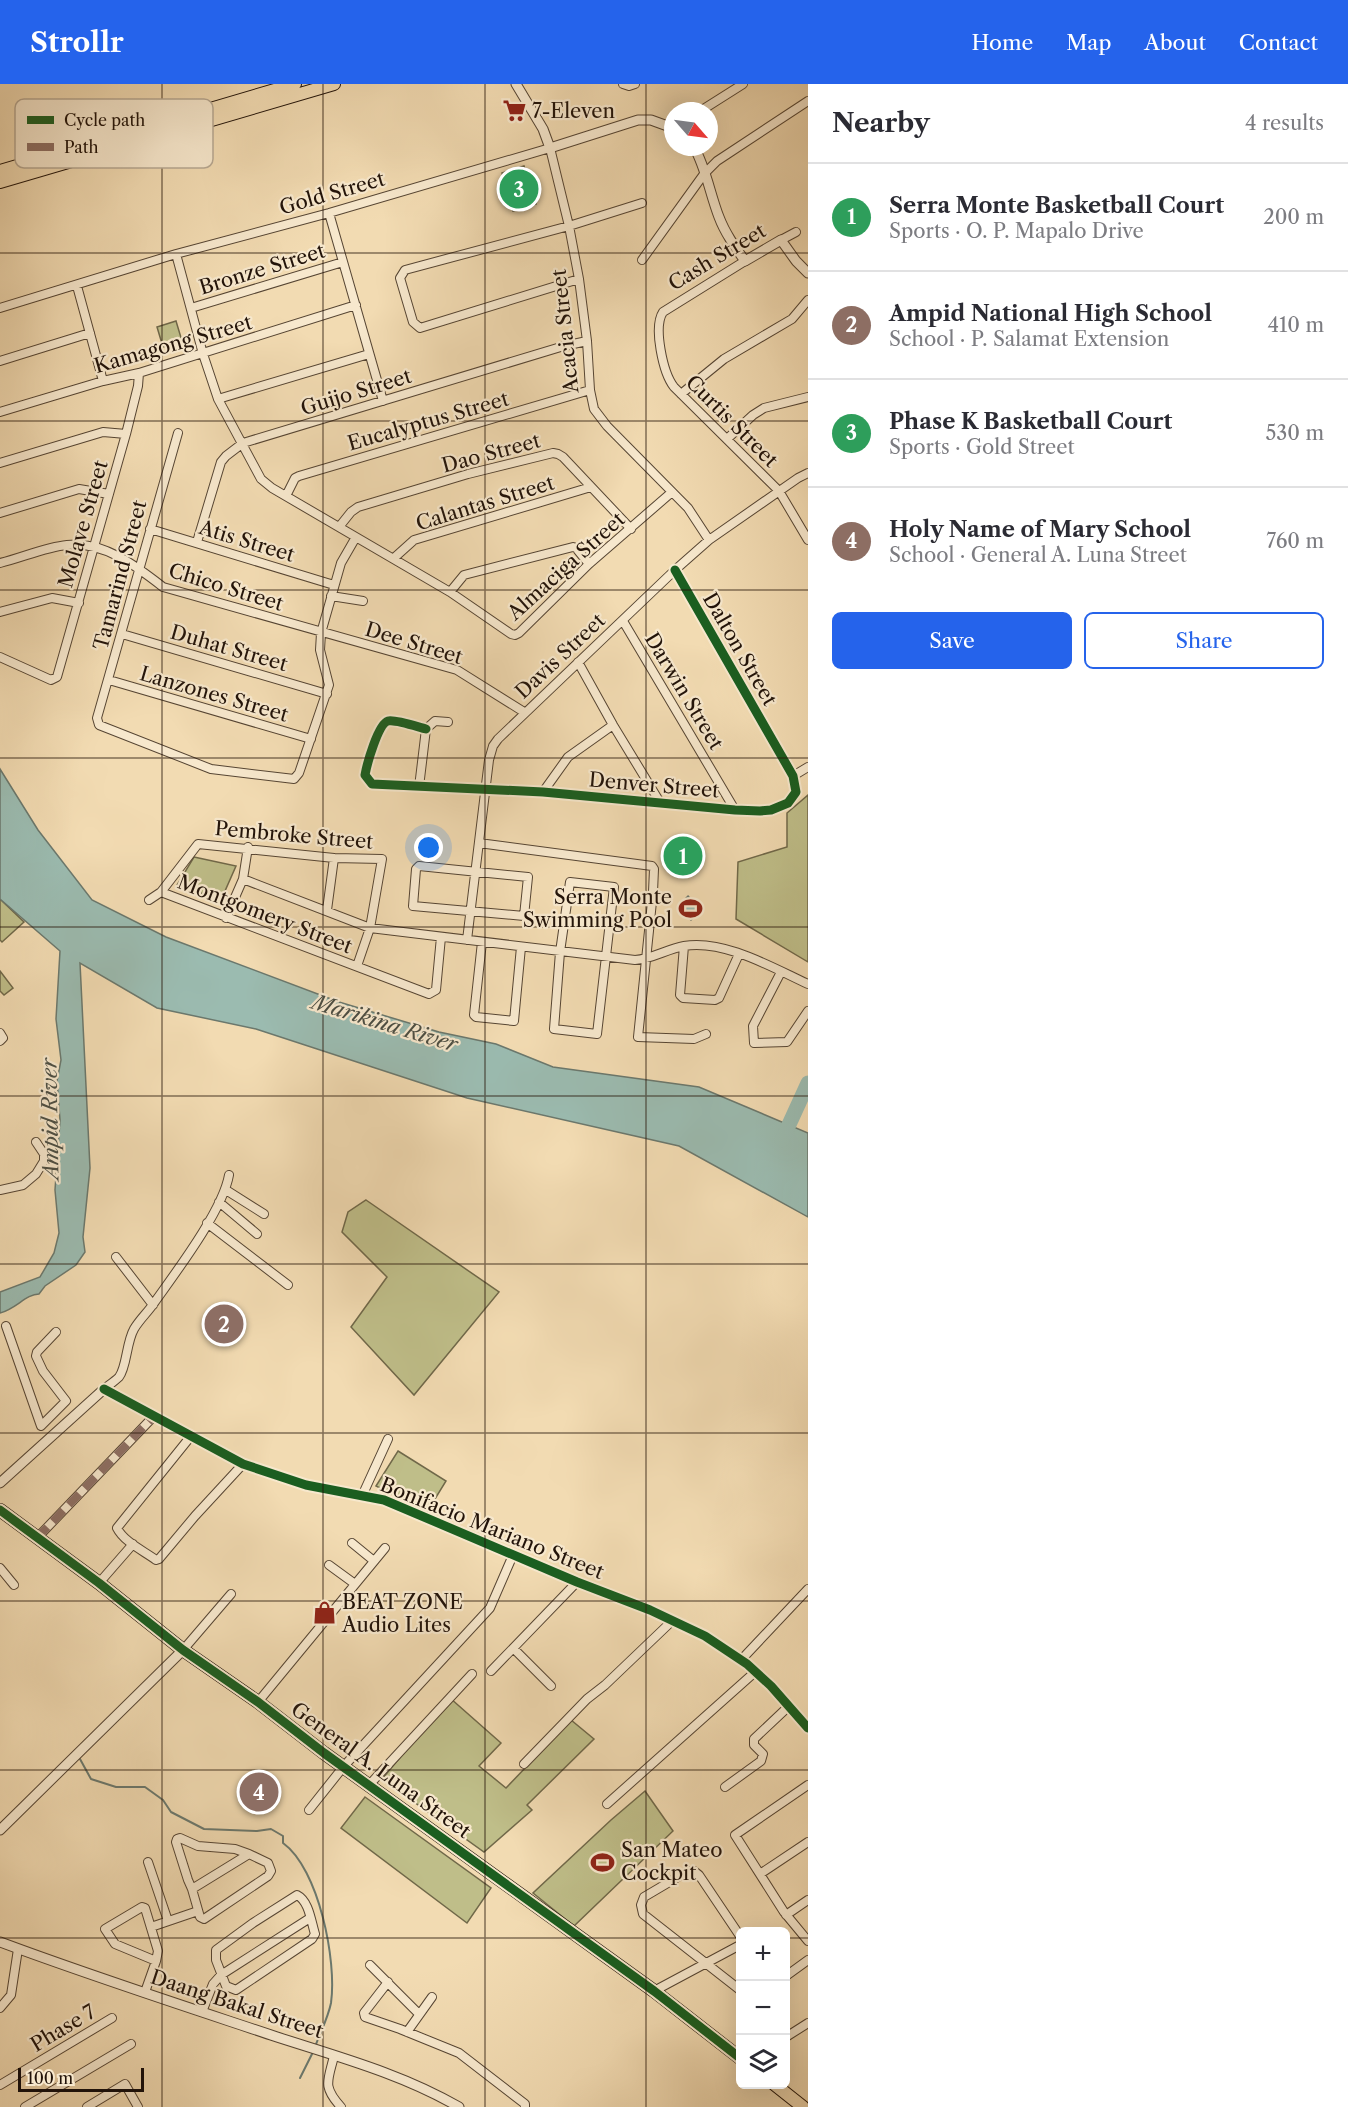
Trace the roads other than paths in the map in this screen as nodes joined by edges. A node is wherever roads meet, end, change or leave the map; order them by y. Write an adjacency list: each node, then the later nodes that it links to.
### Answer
1 (295, 84): 11 (main road)
2 (334, 84): 12 (main road)
3 (516, 84): 14 (street, Acacia Street)
4 (623, 84): 5 (street)
5 (635, 84)
6 (723, 84): 8 (street)
7 (743, 84): 8 (street)
8 (728, 93): 10 (street)
9 (808, 101): 19 (street)
10 (714, 102)
11 (213, 108)
12 (213, 120)
13 (664, 125): 14 (street, Gold Street)
14 (550, 148): 22 (street, Gold Street); 23 (street, Acacia Street)
15 (698, 156): 19 (street)
16 (15, 167): 18 (main road)
17 (48, 168): 20 (main road)
18 (0, 171)
19 (704, 174): 27 (street); 28 (street)
20 (0, 182)
21 (642, 203): 23 (street)
22 (329, 213): 26 (street, Gold Street); 29 (street)
23 (569, 226): 31 (street, Acacia Street); 31 (street)
24 (796, 231): 25 (street, Cash Street)
25 (781, 240): 28 (street, Cash Street); 30 (street)
26 (176, 254): 32 (street, Gold Street); 36 (street, Almaciga Street)
27 (642, 260)
28 (745, 261): 37 (street, Cash Street)
29 (344, 262): 34 (street); 36 (street, Bronze Street)
30 (808, 273)
31 (579, 279): 39 (street, Acacia Street)
32 (77, 285): 35 (street, Gold Street); 38 (street)
33 (808, 300): 46 (street)
34 (356, 306): 40 (street, Kamagong Street); 41 (street)
35 (0, 308)
36 (190, 308): 40 (street, Almaciga Street)
37 (660, 317): 46 (street, Curtis Street)
38 (90, 333): 42 (street); 44 (street)
39 (587, 341): 45 (street, Acacia Street); 49 (street, Guijo Street)
40 (203, 354): 43 (street, Kamagong Street); 48 (street, Almaciga Street)
41 (369, 354): 48 (street); 49 (street)
42 (0, 361)
43 (139, 373): 44 (street, Kamagong Street); 52 (street, Molave Street)
44 (103, 381): 50 (street, Kamagong Street)
45 (590, 390): 59 (street, Acacia Street); 61 (street, Eucalyptus Street)
46 (681, 394): 53 (street, Curtis Street)
47 (808, 397): 53 (street)
48 (218, 399): 54 (street, Almaciga Street)
49 (383, 401): 54 (street, Guijo Street)
50 (0, 412)
51 (178, 433): 64 (street, Tamarind Street)
52 (126, 434): 55 (street); 60 (street, Molave Street)
53 (727, 439): 58 (street, Curtis Street)
54 (243, 443): 61 (street, Almaciga Street); 69 (street, Guijo Street)
55 (0, 463)
56 (808, 473): 58 (street, Davis Street)
57 (591, 487): 63 (street, Dao Street); 65 (street, Dao Street); 71 (street, Calantas Street)
58 (778, 491): 67 (street, Davis Street); 68 (street, Curtis Street)
59 (672, 492): 65 (street, Almaciga Street); 67 (street, Acacia Street)
60 (109, 494): 62 (street); 70 (street, Molave Street)
61 (286, 496): 63 (street, Almaciga Street)
62 (0, 513)
63 (339, 527): 66 (street, Almaciga Street)
64 (150, 529): 69 (street, Atis Street); 74 (street, Tamarind Street)
65 (631, 529): 73 (street, Almaciga Street)
66 (356, 537): 71 (street, Almaciga Street); 76 (street)
67 (709, 540): 75 (street, Davis Street)
68 (808, 540)
69 (197, 542): 76 (street, Atis Street)
70 (94, 547): 72 (street, Chico Street); 74 (street, Chico Street); 80 (street, Molave Street)
71 (394, 558): 77 (street, Almaciga Street)
72 (0, 563)
73 (590, 564): 77 (street); 77 (street, Almaciga Street)
74 (140, 569): 83 (street, Chico Street); 84 (street, Tamarind Street)
75 (675, 570): 82 (street, Davis Street); 95 (street, Dalton Street)
76 (334, 585): 78 (street)
77 (450, 592)
78 (331, 596): 79 (street); 83 (street)
79 (363, 601)
80 (79, 603): 81 (street); 85 (street, Molave Street)
81 (0, 612)
82 (623, 621): 86 (street, Davis Street); 100 (street, Darwin Street)
83 (321, 633): 88 (street); 89 (street, Dee Street)
84 (122, 634): 87 (street, Tamarind Street); 88 (street, Duhat Street)
85 (0, 657)
86 (578, 662): 89 (street, Davis Street); 91 (street)
87 (108, 680): 93 (street, Lanzones Street); 93 (street, Tamarind Street)
88 (327, 693): 93 (street)
89 (524, 712): 97 (street, Davis Street)
90 (448, 722): 92 (street)
91 (613, 725): 98 (street); 99 (street)
92 (426, 729): 96 (street); 96 (street, Denver Street)
93 (311, 739)
94 (808, 768): 95 (street)
95 (793, 776): 100 (street, Denver Street)
96 (419, 787): 97 (street, Denver Street)
97 (485, 790): 98 (street, Denver Street); 101 (street, Davis Street)
98 (543, 792): 99 (street, Denver Street)
99 (661, 804): 100 (street, Denver Street)
100 (735, 810)
101 (479, 843): 104 (street, Davis Street); 120 (street)
102 (248, 847): 103 (street, Pembroke Street); 105 (street); 106 (street, Pembroke Street)
103 (334, 858): 108 (street); 111 (street, Pembroke Street)
104 (476, 871): 109 (street, Davis Street); 109 (street); 109 (street)
105 (243, 879): 108 (street); 110 (street)
106 (162, 892): 107 (street); 110 (street, Montgomery Street)
107 (149, 900)
108 (327, 910): 111 (street)
109 (471, 912): 113 (street, Davis Street)
110 (226, 918): 121 (street, Montgomery Street)
111 (370, 928): 112 (street); 121 (street)
112 (441, 937): 113 (street); 121 (street, Montgomery Street)
113 (467, 940): 114 (street)
114 (482, 942): 116 (street); 116 (street)
115 (684, 946): 118 (street); 118 (street); 120 (street)
116 (521, 947): 117 (street)
117 (560, 951): 119 (street); 119 (street); 119 (street)
118 (739, 954): 122 (street)
119 (606, 957): 120 (street)
120 (645, 960): 125 (street)
121 (357, 966)
122 (781, 972): 123 (street); 124 (street)
123 (808, 984)
124 (808, 1011)
125 (706, 1034)
126 (36, 1142): 128 (street)
127 (229, 1175): 129 (street)
128 (0, 1190)
129 (226, 1190): 130 (street); 131 (street)
130 (219, 1202): 132 (street); 133 (street)
131 (264, 1214)
132 (207, 1223): 135 (street); 136 (street)
133 (257, 1234)
134 (116, 1257): 136 (street)
135 (288, 1285)
136 (153, 1305): 139 (street)
137 (6, 1326): 141 (street)
138 (56, 1332): 141 (street)
139 (104, 1389): 140 (street, Bonifacio Mariano Street); 143 (street)
140 (154, 1416): 142 (street, Bonifacio Mariano Street); 149 (street)
141 (41, 1426): 143 (street)
142 (191, 1436): 145 (street, Bonifacio Mariano Street); 151 (street)
143 (50, 1438): 146 (street)
144 (388, 1439): 147 (street)
145 (243, 1464): 147 (street, Bonifacio Mariano Street); 151 (street)
146 (0, 1483)
147 (362, 1496): 153 (street, Bonifacio Mariano Street)
148 (0, 1510): 149 (main road, General A. Luna Street)
149 (37, 1538): 158 (main road, General A. Luna Street)
150 (352, 1543): 154 (street)
151 (133, 1544): 158 (street)
152 (385, 1548): 154 (street)
153 (513, 1555): 157 (street, Bonifacio Mariano Street); 175 (street)
154 (374, 1561): 159 (street)
155 (329, 1565): 159 (street)
156 (0, 1568): 160 (street)
157 (577, 1582): 163 (street, Bonifacio Mariano Street); 164 (street)
158 (99, 1583): 165 (main road, General A. Luna Street)
159 (355, 1584): 171 (street)
160 (14, 1585)
161 (808, 1588): 166 (street)
162 (231, 1594): 165 (street)
163 (672, 1621): 166 (street, Bonifacio Mariano Street); 174 (street)
164 (514, 1649): 167 (street); 170 (street)
165 (183, 1650): 171 (main road, General A. Luna Street); 181 (street)
166 (741, 1660): 168 (street, Bonifacio Mariano Street)
167 (491, 1671)
168 (755, 1672): 172 (street, Bonifacio Mariano Street); 179 (street)
169 (472, 1674): 176 (street)
170 (551, 1686)
171 (258, 1702): 175 (main road, General A. Luna Street)
172 (789, 1706): 173 (street, Bonifacio Mariano Street); 178 (street)
173 (808, 1728)
174 (524, 1764)
175 (344, 1766): 176 (main road, General A. Luna Street); 180 (street)
176 (370, 1784): 206 (main road, General A. Luna Street)
177 (808, 1785): 185 (street)
178 (725, 1787)
179 (607, 1804)
180 (309, 1810)
181 (0, 1830)
182 (808, 1842): 185 (street)
183 (249, 1854): 186 (street); 186 (street); 188 (street)
184 (148, 1862): 191 (street)
185 (760, 1874): 189 (street)
186 (192, 1889): 188 (street)
187 (808, 1900): 189 (street)
188 (198, 1911): 191 (street)
189 (786, 1915): 194 (street)
190 (310, 1918): 203 (street); 203 (street); 203 (street)
191 (168, 1921): 192 (street)
192 (151, 1927): 199 (street); 199 (street)
193 (736, 1929): 200 (street)
194 (808, 1941)
195 (0, 1942): 197 (street, Daang Bakal Street)
196 (736, 1948): 200 (street)
197 (18, 1949): 207 (street, Daang Bakal Street); 209 (street)
198 (808, 1960): 202 (street)
199 (156, 1961): 207 (street)
200 (708, 1964): 205 (street); 206 (street)
201 (370, 1965): 204 (street)
202 (790, 1973)
203 (221, 1975): 210 (street)
204 (388, 1982): 211 (street); 214 (street)
205 (736, 1986)
206 (654, 1991): 217 (main road, General A. Luna Street)
207 (145, 1992): 210 (street, Daang Bakal Street)
208 (432, 1997): 211 (street)
209 (0, 2008)
210 (202, 2012): 218 (street, Daang Bakal Street)
211 (419, 2014): 214 (street)
212 (112, 2018): 219 (street, Phase 7)
213 (808, 2023): 215 (street)
214 (407, 2032): 226 (street)
215 (789, 2035)
216 (131, 2044): 221 (street)
217 (736, 2054)
218 (334, 2056): 224 (street); 225 (street, Daang Bakal Street)
219 (0, 2085)
220 (779, 2089): 227 (main road)
221 (25, 2107)
222 (87, 2107): 223 (street)
223 (138, 2107)
224 (341, 2107)
225 (459, 2107)
226 (525, 2107)
227 (802, 2107)

